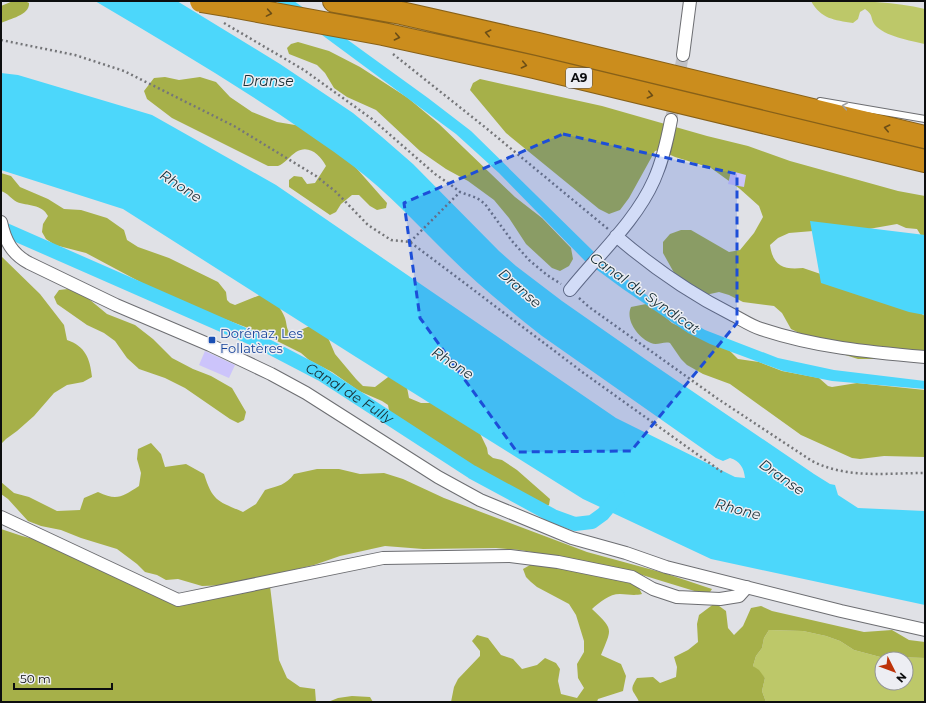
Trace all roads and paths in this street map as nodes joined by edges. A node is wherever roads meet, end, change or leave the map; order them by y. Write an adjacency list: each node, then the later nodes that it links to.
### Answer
1 (201, 1): 4 (highway, A9, bridge)
2 (334, 1): 6 (highway, A9, one-way to 2)
3 (690, 1): 8 (street)
4 (226, 14): 14 (highway, A9, one-way to 14); 15 (path)
5 (1, 40): 18 (path)
6 (538, 44): 9 (lane); 13 (highway, A9, one-way to 6)
7 (393, 54): 17 (path)
8 (682, 55)
9 (717, 80)
10 (811, 99): 11 (lane, one-way to 10)
11 (925, 119)
12 (671, 120): 17 (street)
13 (925, 137)
14 (925, 161)
15 (460, 192): 18 (path); 19 (path)
16 (1, 222): 24 (street)
17 (613, 240): 19 (street); 20 (street)
18 (410, 242): 21 (path)
19 (570, 290): 22 (path)
20 (925, 357)
21 (722, 472)
22 (925, 473)
23 (1, 517): 24 (street)
24 (747, 587): 25 (street)
25 (925, 630)

